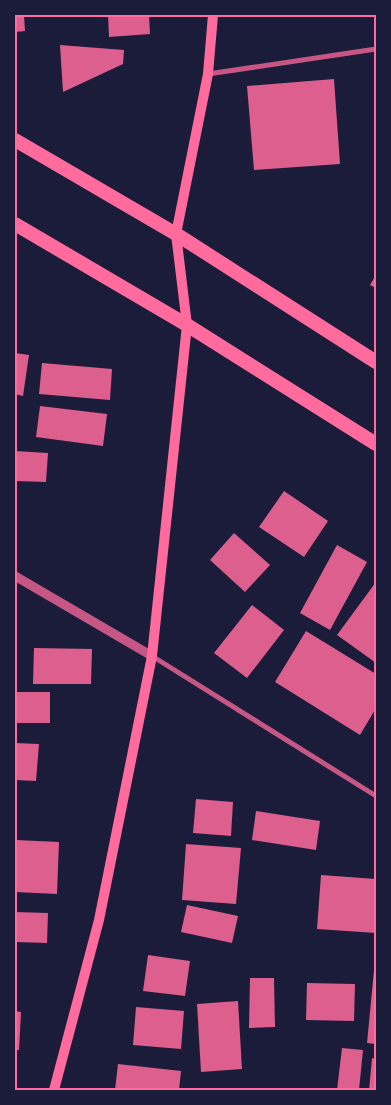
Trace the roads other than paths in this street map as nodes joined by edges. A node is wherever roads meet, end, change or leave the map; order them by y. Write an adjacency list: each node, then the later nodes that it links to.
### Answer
1 (213, 15): 3 (main road)
2 (376, 49): 3 (street)
3 (208, 74): 6 (main road)
4 (15, 140): 6 (highway)
5 (15, 224): 7 (highway)
6 (176, 234): 7 (main road); 8 (highway)
7 (187, 325): 9 (highway); 11 (main road)
8 (376, 362)
9 (376, 444)
10 (15, 576): 11 (street)
11 (152, 656): 12 (street); 13 (main road)
12 (376, 796)
13 (54, 1090)

